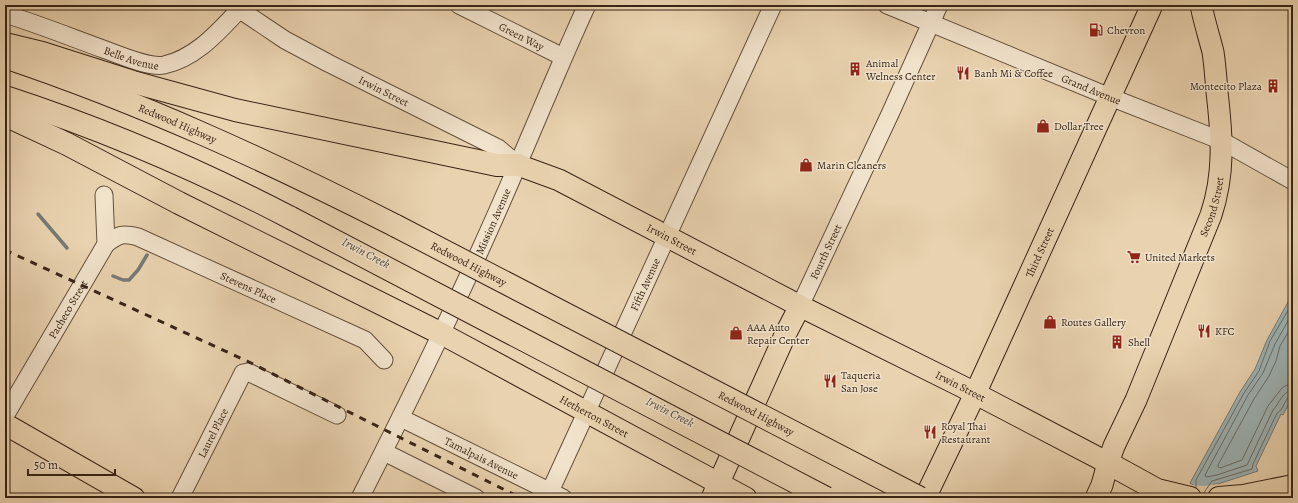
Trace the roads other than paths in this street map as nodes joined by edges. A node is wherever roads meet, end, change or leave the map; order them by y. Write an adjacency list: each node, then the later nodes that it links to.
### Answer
1 (459, 5): 13 (street, Green Way)
2 (587, 5): 13 (street, Mission Avenue)
3 (773, 5): 21 (street, Fifth Avenue)
4 (887, 5): 10 (street, Grand Avenue)
5 (939, 5): 10 (street, Fourth Street)
6 (1152, 5): 15 (main road, Third Street)
7 (1201, 5): 17 (main road, Second Street)
8 (238, 7): 9 (street, Belle Avenue); 18 (street, Irwin Street)
9 (5, 14)
10 (930, 23): 15 (street, Grand Avenue); 23 (street, Fourth Street)
11 (5, 44): 18 (highway)
12 (5, 57): 44 (highway, Redwood Highway, bridge)
13 (563, 57): 18 (street, Mission Avenue)
14 (5, 96): 43 (highway, bridge)
15 (1110, 97): 17 (street, Grand Avenue); 26 (main road, Third Street)
16 (5, 115): 24 (highway)
17 (1222, 141): 19 (street, Grand Avenue); 33 (main road, Second Street)
18 (518, 165): 21 (main road, Irwin Street); 24 (street, Mission Avenue)
19 (1293, 181)
20 (104, 195): 22 (street)
21 (667, 237): 23 (main road, Irwin Street); 27 (street, Fifth Avenue)
22 (106, 244): 25 (street, Stevens Place); 29 (street, Pacheco Street)
23 (800, 306): 26 (main road, Irwin Street); 35 (main road, Fourth Street)
24 (442, 334): 27 (main road, Hetherton Street); 30 (street, Mission Avenue)
25 (384, 360)
26 (975, 394): 33 (main road, Irwin Street); 45 (main road, Third Street)
27 (586, 413): 35 (main road, Hetherton Street); 36 (street, Fifth Avenue)
28 (337, 415): 39 (street, Laurel Place)
29 (5, 416)
30 (401, 418): 32 (street, Mission Avenue); 36 (street, Tamalpais Avenue)
31 (5, 424): 38 (main road)
32 (384, 452): 40 (street, Mission Avenue); 41 (street)
33 (1108, 463): 37 (highway); 46 (main road, Second Street); 47 (main road, Second Street)
34 (1293, 486): 48 (highway)
35 (715, 491): 42 (main road, Hetherton Street)
36 (553, 496)
37 (1185, 497)
38 (134, 498)
39 (180, 498)
40 (360, 498)
41 (476, 498)
42 (746, 498)
43 (826, 498)
44 (920, 498)
45 (925, 498)
46 (1081, 498)
47 (1096, 498)
48 (1219, 498)

